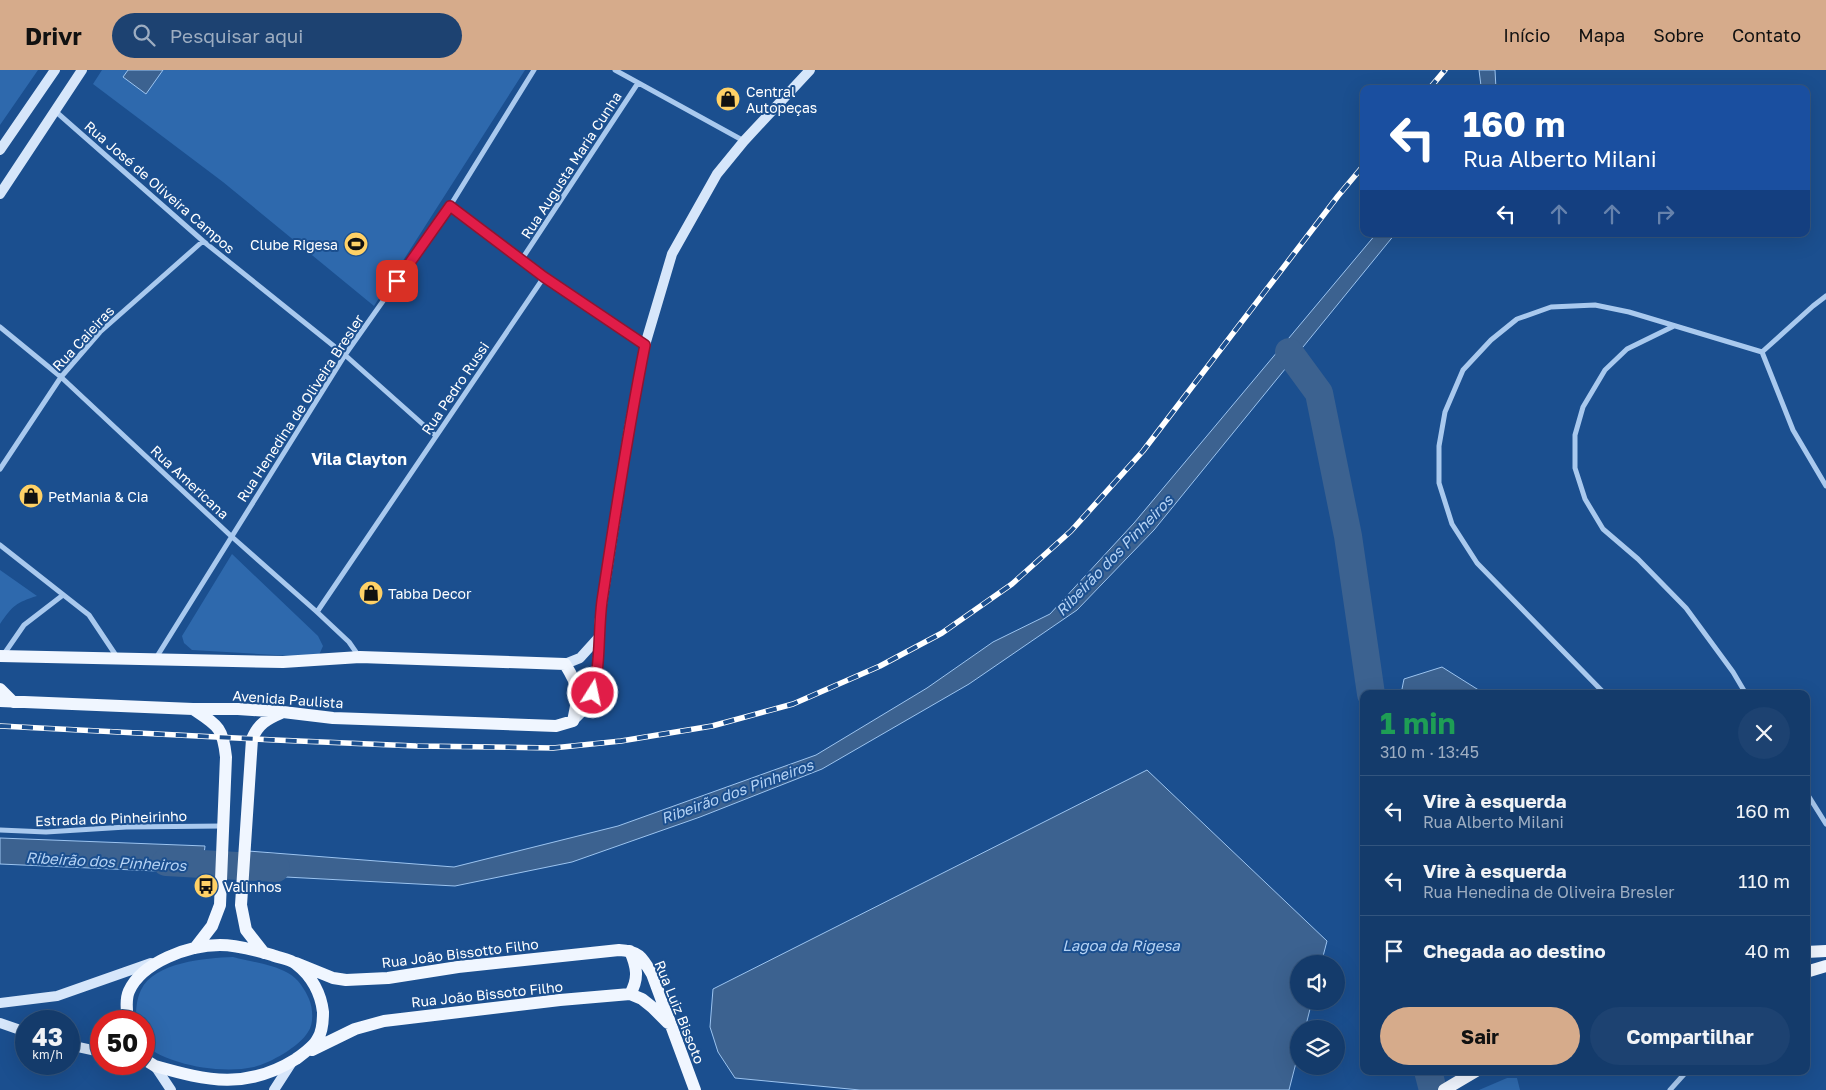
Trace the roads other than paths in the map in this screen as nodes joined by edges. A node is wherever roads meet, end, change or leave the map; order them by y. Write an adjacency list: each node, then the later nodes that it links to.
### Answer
1 (55, 70): 9 (main road)
2 (82, 70): 7 (main road)
3 (534, 70): 11 (street, Rua Henedina de Oliveira Bresler)
4 (615, 70): 6 (street)
5 (810, 70): 8 (main road)
6 (638, 83): 8 (street); 13 (street, Rua Augusta Maria Cunha)
7 (54, 110): 10 (main road); 12 (street, Rua José de Oliveira Campos)
8 (744, 142): 18 (main road)
9 (0, 150)
10 (0, 194)
11 (450, 206): 13 (street); 20 (street, Rua Henedina de Oliveira Bresler)
12 (203, 241): 20 (street, Rua José de Oliveira Campos); 21 (street, Rua Caieiras)
13 (522, 259): 14 (street)
14 (544, 277): 18 (street); 22 (street, Rua Pedro Russi)
15 (1826, 296): 19 (street)
16 (1674, 326): 19 (street); 36 (street); 37 (street)
17 (0, 327): 21 (street, Rua Americana)
18 (645, 345): 29 (main road)
19 (1762, 352): 24 (street)
20 (345, 356): 22 (street, Rua José de Oliveira Campos); 25 (street, Rua Henedina de Oliveira Bresler)
21 (60, 377): 23 (street, Rua Caieiras); 25 (street, Rua Americana)
22 (436, 436): 28 (street, Rua Pedro Russi)
23 (0, 469)
24 (1826, 486)
25 (231, 536): 28 (street, Rua Americana); 33 (street, Rua Henedina de Oliveira Bresler)
26 (0, 545): 27 (street)
27 (63, 595): 31 (street); 32 (street)
28 (317, 612): 30 (street, Rua Americana)
29 (599, 637): 34 (main road); 41 (main road)
30 (360, 657): 33 (main road); 34 (main road)
31 (1, 658): 32 (main road)
32 (117, 658): 33 (main road)
33 (155, 659)
34 (566, 664): 41 (main road)
35 (0, 689): 38 (main road)
36 (1601, 690)
37 (1744, 690)
38 (6, 702): 39 (main road, Avenida Paulista)
39 (193, 709): 40 (main road, Avenida Paulista); 45 (main road)
40 (283, 712): 41 (main road, Avenida Paulista); 50 (main road)
41 (573, 721)
42 (1810, 798): 43 (street)
43 (1826, 824)
44 (0, 830): 45 (street, Estrada do Pinheirinho)
45 (223, 830): 46 (main road)
46 (195, 948): 50 (main road, Rua João Bissoto Filho); 51 (main road, Rua João Bissoto Filho)
47 (630, 951): 52 (main road, Rua João Bissotto Filho); 55 (main road); 59 (main road, Rua Luiz Bissoto)
48 (1826, 951): 49 (main road)
49 (1810, 952)
50 (264, 953): 52 (main road, Rua João Bissoto Filho)
51 (162, 959): 56 (main road); 57 (main road, Rua João Bissoto Filho)
52 (296, 963): 61 (main road, Rua João Bissoto Filho)
53 (1826, 966): 54 (main road)
54 (1810, 971)
55 (630, 994): 59 (main road); 61 (main road, Rua João Bissoto Filho)
56 (0, 1003)
57 (128, 1010)
58 (0, 1023): 60 (main road)
59 (672, 1027): 68 (main road, Rua Luiz Bissoto)
60 (15, 1028)
61 (297, 1058): 62 (main road, Rua João Bissoto Filho); 67 (main road, Rua João Bissoto Filho)
62 (155, 1063)
63 (155, 1071): 66 (main road, Rua João Bissoto Filho)
64 (1469, 1075): 69 (main road)
65 (1683, 1075): 70 (street)
66 (171, 1090)
67 (274, 1090)
68 (696, 1090)
69 (1444, 1090)
70 (1670, 1090)

